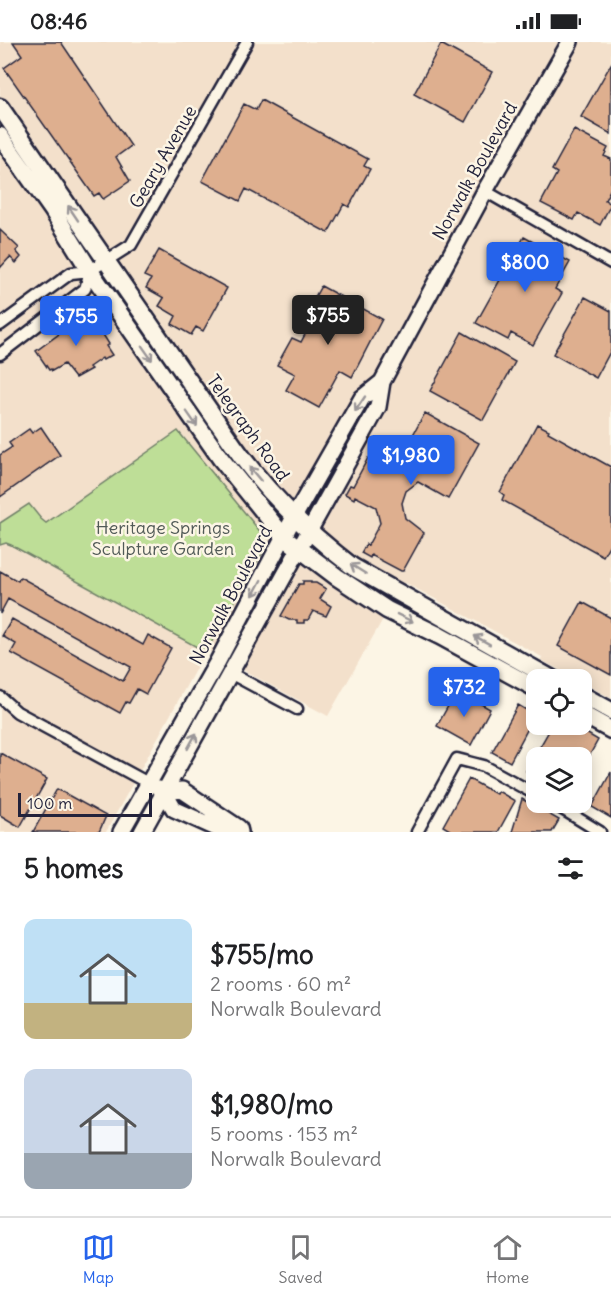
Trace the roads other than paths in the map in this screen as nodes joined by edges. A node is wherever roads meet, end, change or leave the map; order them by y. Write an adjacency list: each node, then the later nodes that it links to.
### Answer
1 (247, 42): 6 (street, Geary Avenue)
2 (570, 42): 5 (main road, Norwalk Boulevard)
3 (0, 107): 6 (main road, Telegraph Road, one-way to 3)
4 (0, 136): 8 (main road, Telegraph Road)
5 (485, 191): 7 (street); 11 (main road, Norwalk Boulevard)
6 (106, 261): 8 (street, Geary Avenue); 12 (main road, Telegraph Road, one-way to 6)
7 (611, 263)
8 (90, 271): 9 (street); 10 (street); 14 (main road, Telegraph Road, one-way to 14)
9 (0, 325)
10 (0, 354)
11 (382, 382): 12 (main road, Norwalk Boulevard, one-way to 12); 13 (main road, Norwalk Boulevard)
12 (294, 517): 13 (main road, Telegraph Road); 14 (main road, Norwalk Boulevard)
13 (309, 530): 15 (main road, Norwalk Boulevard); 16 (main road, Telegraph Road, one-way to 13)
14 (284, 537): 15 (main road, Telegraph Road); 25 (main road, Norwalk Boulevard, one-way to 25)
15 (299, 549): 17 (main road, Norwalk Boulevard); 18 (main road, Telegraph Road, one-way to 18)
16 (534, 669)
17 (230, 673): 21 (street); 27 (main road, Norwalk Boulevard, one-way to 17)
18 (526, 683)
19 (0, 697): 25 (street)
20 (592, 701): 22 (main road)
21 (297, 709)
22 (611, 711)
23 (592, 720): 24 (main road)
24 (611, 730)
25 (148, 783): 27 (main road); 30 (main road, Norwalk Boulevard)
26 (526, 789): 34 (street)
27 (164, 792): 29 (main road); 31 (main road, Norwalk Boulevard)
28 (570, 813): 35 (street)
29 (212, 818): 32 (main road); 33 (main road)
30 (121, 832)
31 (142, 832)
32 (225, 832)
33 (240, 832)
34 (417, 832)
35 (600, 832)

